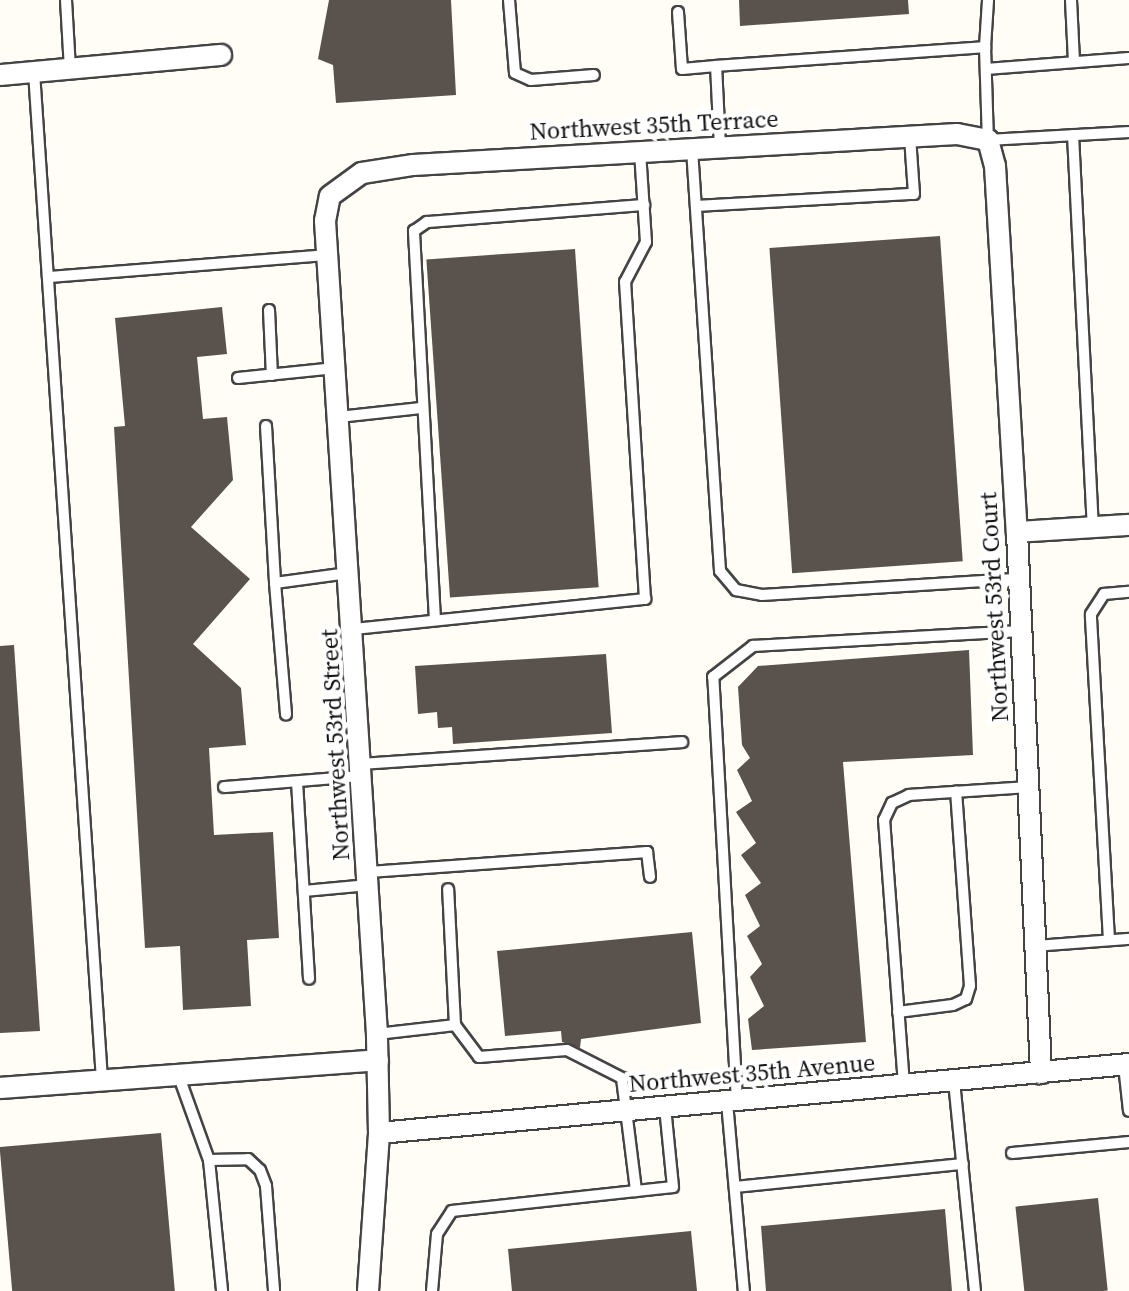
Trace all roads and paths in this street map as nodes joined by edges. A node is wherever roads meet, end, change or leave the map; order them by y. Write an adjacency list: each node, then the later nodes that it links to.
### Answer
1 (66, 0): 11 (lane)
2 (509, 0): 15 (lane)
3 (988, 0): 6 (lane)
4 (1071, 0): 9 (lane)
5 (678, 12): 10 (lane)
6 (985, 47): 10 (lane); 12 (lane)
7 (221, 55): 11 (street)
8 (1129, 58): 9 (lane)
9 (1074, 62): 12 (lane)
10 (716, 66): 20 (lane)
11 (70, 69): 13 (street)
12 (986, 69): 19 (lane)
13 (34, 72): 14 (street); 27 (lane)
14 (0, 75)
15 (594, 75)
16 (1129, 132): 17 (lane)
17 (1073, 135): 19 (lane); 36 (lane)
18 (910, 137): 19 (street, Northwest 35th Terrace); 20 (street, Northwest 35th Terrace); 25 (lane)
19 (988, 140): 37 (street, Northwest 53rd Court)
20 (720, 147): 21 (street, Northwest 35th Terrace)
21 (692, 149): 22 (street, Northwest 35th Terrace); 25 (lane)
22 (640, 152): 23 (street, Northwest 35th Terrace); 24 (lane)
23 (330, 196): 26 (street, Northwest 53rd Street)
24 (644, 205): 32 (lane); 42 (lane)
25 (696, 206): 39 (lane)
26 (327, 255): 27 (lane); 29 (street, Northwest 53rd Street)
27 (48, 277): 67 (lane)
28 (269, 310): 30 (lane)
29 (335, 368): 30 (lane); 33 (street, Northwest 53rd Street)
30 (272, 375): 31 (lane)
31 (238, 378)
32 (421, 408): 33 (lane); 42 (lane)
33 (339, 417): 38 (street, Northwest 53rd Street)
34 (266, 426): 40 (lane)
35 (1129, 525): 36 (street)
36 (1093, 527): 37 (street)
37 (1017, 532): 39 (street, Northwest 53rd Court)
38 (350, 573): 40 (lane); 43 (street, Northwest 53rd Street)
39 (1019, 579): 44 (street, Northwest 53rd Court)
40 (275, 583): 45 (lane)
41 (1129, 592): 57 (lane)
42 (435, 620): 43 (lane)
43 (354, 629): 47 (street, Northwest 53rd Street)
44 (1021, 631): 50 (street, Northwest 53rd Court); 71 (lane)
45 (286, 715)
46 (682, 742): 47 (lane)
47 (362, 770): 48 (lane); 53 (street, Northwest 53rd Street)
48 (297, 782): 49 (lane); 55 (lane)
49 (224, 787)
50 (1028, 787): 51 (lane); 58 (street, Northwest 53rd Court)
51 (956, 792): 60 (lane); 60 (lane)
52 (650, 877): 53 (lane)
53 (369, 879): 55 (lane); 62 (street, Northwest 53rd Street)
54 (448, 889): 61 (lane)
55 (304, 891): 59 (lane)
56 (1129, 939): 57 (lane)
57 (1109, 940): 58 (lane)
58 (1035, 946): 65 (street, Northwest 53rd Court)
59 (309, 979)
60 (898, 1012): 69 (lane)
61 (455, 1025): 62 (lane); 73 (lane)
62 (377, 1034): 63 (street, Northwest 53rd Street)
63 (378, 1060): 66 (street); 75 (street, Northwest 53rd Street)
64 (1127, 1065): 65 (street, Northwest 35th Avenue); 74 (lane)
65 (1041, 1073): 68 (street, Northwest 35th Avenue)
66 (178, 1074): 67 (street); 78 (lane)
67 (102, 1080): 70 (street)
68 (954, 1081): 69 (street, Northwest 35th Avenue); 79 (lane)
69 (904, 1085): 71 (street, Northwest 35th Avenue)
70 (0, 1088)
71 (732, 1101): 72 (street, Northwest 35th Avenue); 80 (lane)
72 (665, 1107): 73 (street, Northwest 35th Avenue); 81 (lane)
73 (627, 1111): 75 (street, Northwest 35th Avenue); 81 (lane)
74 (1129, 1111)
75 (379, 1133): 84 (street, Northwest 53rd Street)
76 (1129, 1142): 77 (lane)
77 (1012, 1153)
78 (209, 1160): 82 (lane); 83 (lane)
79 (963, 1164): 80 (lane); 87 (lane)
80 (735, 1187): 86 (lane)
81 (636, 1191): 85 (lane)
82 (222, 1291)
83 (274, 1291)
84 (368, 1291)
85 (432, 1291)
86 (744, 1291)
87 (975, 1291)

